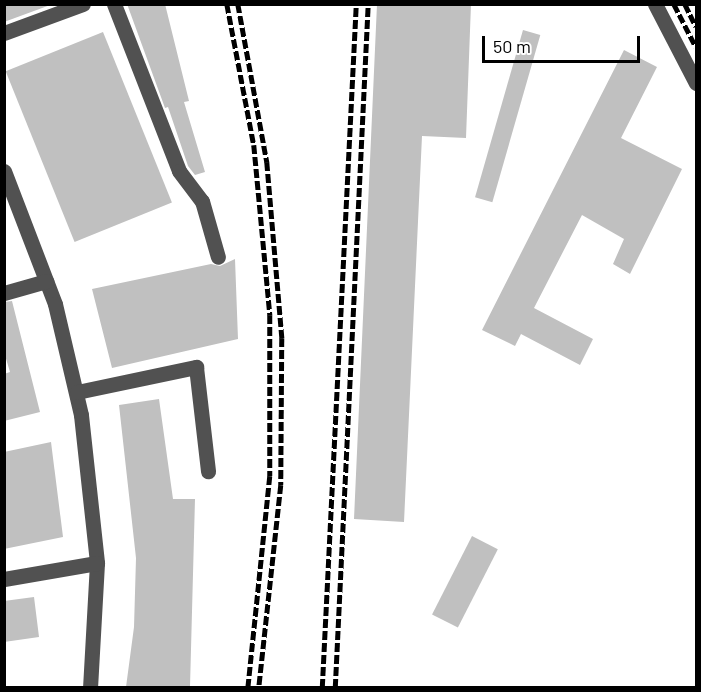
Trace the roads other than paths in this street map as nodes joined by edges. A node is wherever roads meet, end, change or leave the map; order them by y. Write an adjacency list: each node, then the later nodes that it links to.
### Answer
1 (83, 4): 4 (street)
2 (114, 4): 7 (street)
3 (655, 4): 5 (street)
4 (4, 33)
5 (696, 83)
6 (4, 171): 8 (street)
7 (218, 257)
8 (46, 281): 9 (street); 10 (street)
9 (4, 292)
10 (77, 392): 11 (street); 12 (street)
11 (208, 471)
12 (97, 563): 13 (street); 14 (street)
13 (4, 579)
14 (90, 687)

